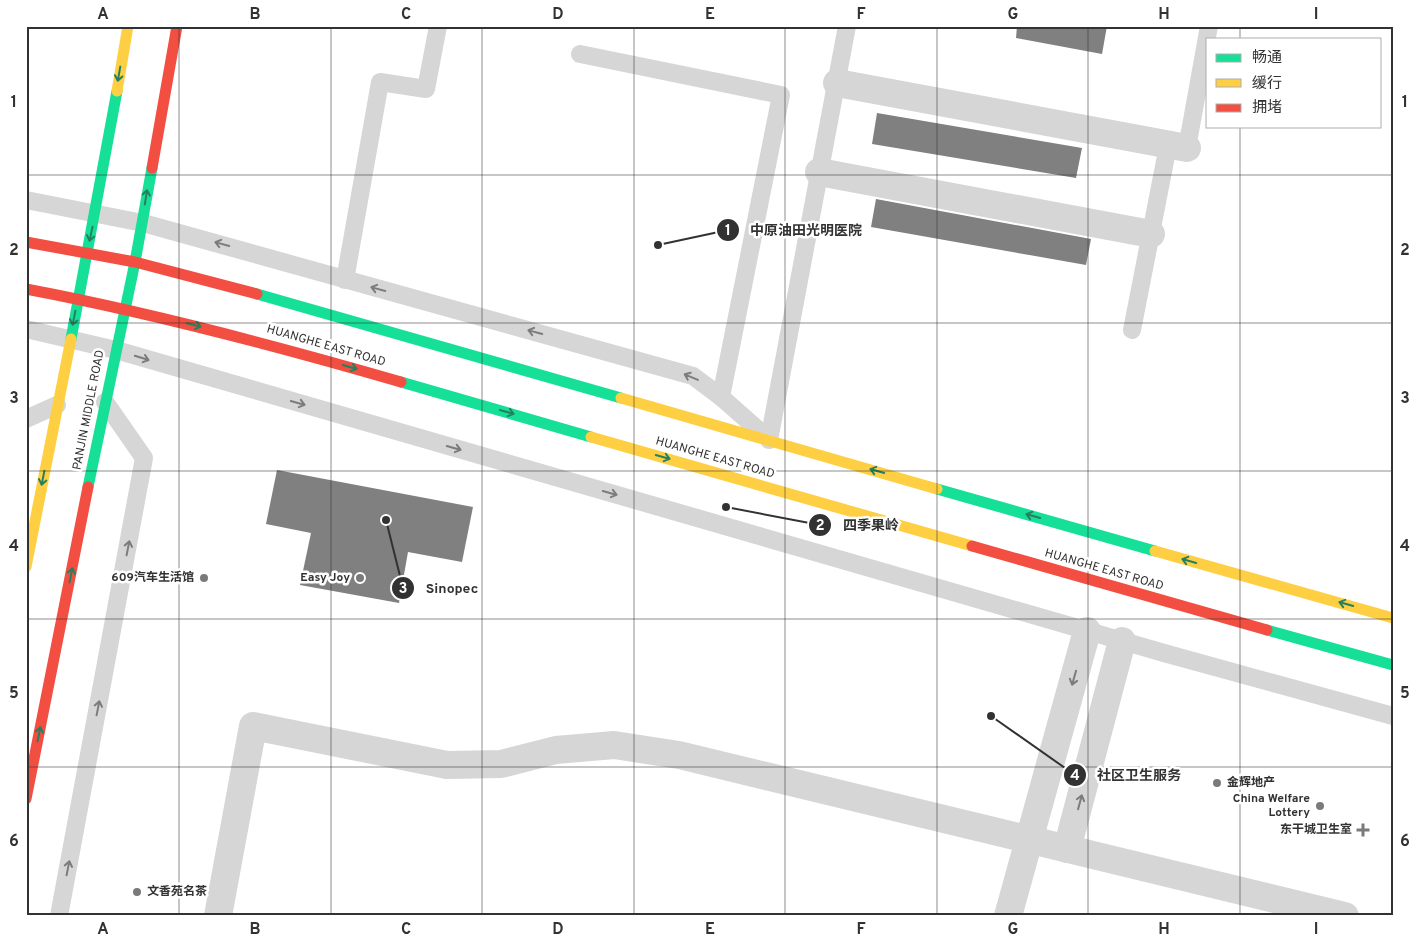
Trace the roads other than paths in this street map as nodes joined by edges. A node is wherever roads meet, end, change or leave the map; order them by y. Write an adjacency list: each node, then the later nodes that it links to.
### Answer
1 (128, 26): 11 (main road, one-way to 11)
2 (176, 26): 12 (main road, PANJIN MIDDLE ROAD, one-way to 2)
3 (438, 26): 17 (lane)
4 (847, 26): 7 (lane)
5 (1209, 26): 8 (lane)
6 (580, 54): 25 (lane)
7 (836, 83): 8 (street); 9 (lane)
8 (1178, 147): 13 (lane)
9 (819, 172): 13 (street); 29 (lane)
10 (26, 200): 11 (lane)
11 (96, 213): 12 (lane); 15 (main road, one-way to 15)
12 (143, 223): 16 (main road, PANJIN MIDDLE ROAD); 17 (lane, one-way to 12)
13 (1151, 234): 22 (lane)
14 (26, 242): 15 (main road)
15 (87, 253): 16 (main road); 19 (main road)
16 (135, 262): 20 (main road, PANJIN MIDDLE ROAD); 29 (main road)
17 (345, 280): 25 (lane, one-way to 17)
18 (26, 289): 19 (main road, HUANGHE EAST ROAD)
19 (77, 299): 20 (main road, HUANGHE EAST ROAD); 23 (main road, one-way to 23)
20 (126, 308): 24 (main road, PANJIN MIDDLE ROAD); 34 (main road, HUANGHE EAST ROAD, one-way to 34)
21 (26, 329): 23 (lane)
22 (1132, 330)
23 (70, 339): 24 (lane); 27 (main road)
24 (116, 350): 26 (main road, PANJIN MIDDLE ROAD); 32 (lane, one-way to 32)
25 (722, 397): 29 (lane)
26 (105, 402): 36 (main road, PANJIN MIDDLE ROAD, one-way to 26); 39 (lane, one-way to 26)
27 (57, 405): 28 (lane); 30 (main road, one-way to 30)
28 (26, 419)
29 (769, 440): 31 (main road, one-way to 29)
30 (26, 567)
31 (1393, 618)
32 (1087, 631): 33 (lane); 37 (street, one-way to 37)
33 (1122, 641): 35 (lane); 38 (street, one-way to 33)
34 (1393, 665)
35 (1393, 716)
36 (26, 799)
37 (1028, 840): 38 (street); 40 (street); 41 (street)
38 (1067, 849): 42 (street)
39 (59, 916)
40 (218, 916)
41 (1008, 916)
42 (1345, 916)

